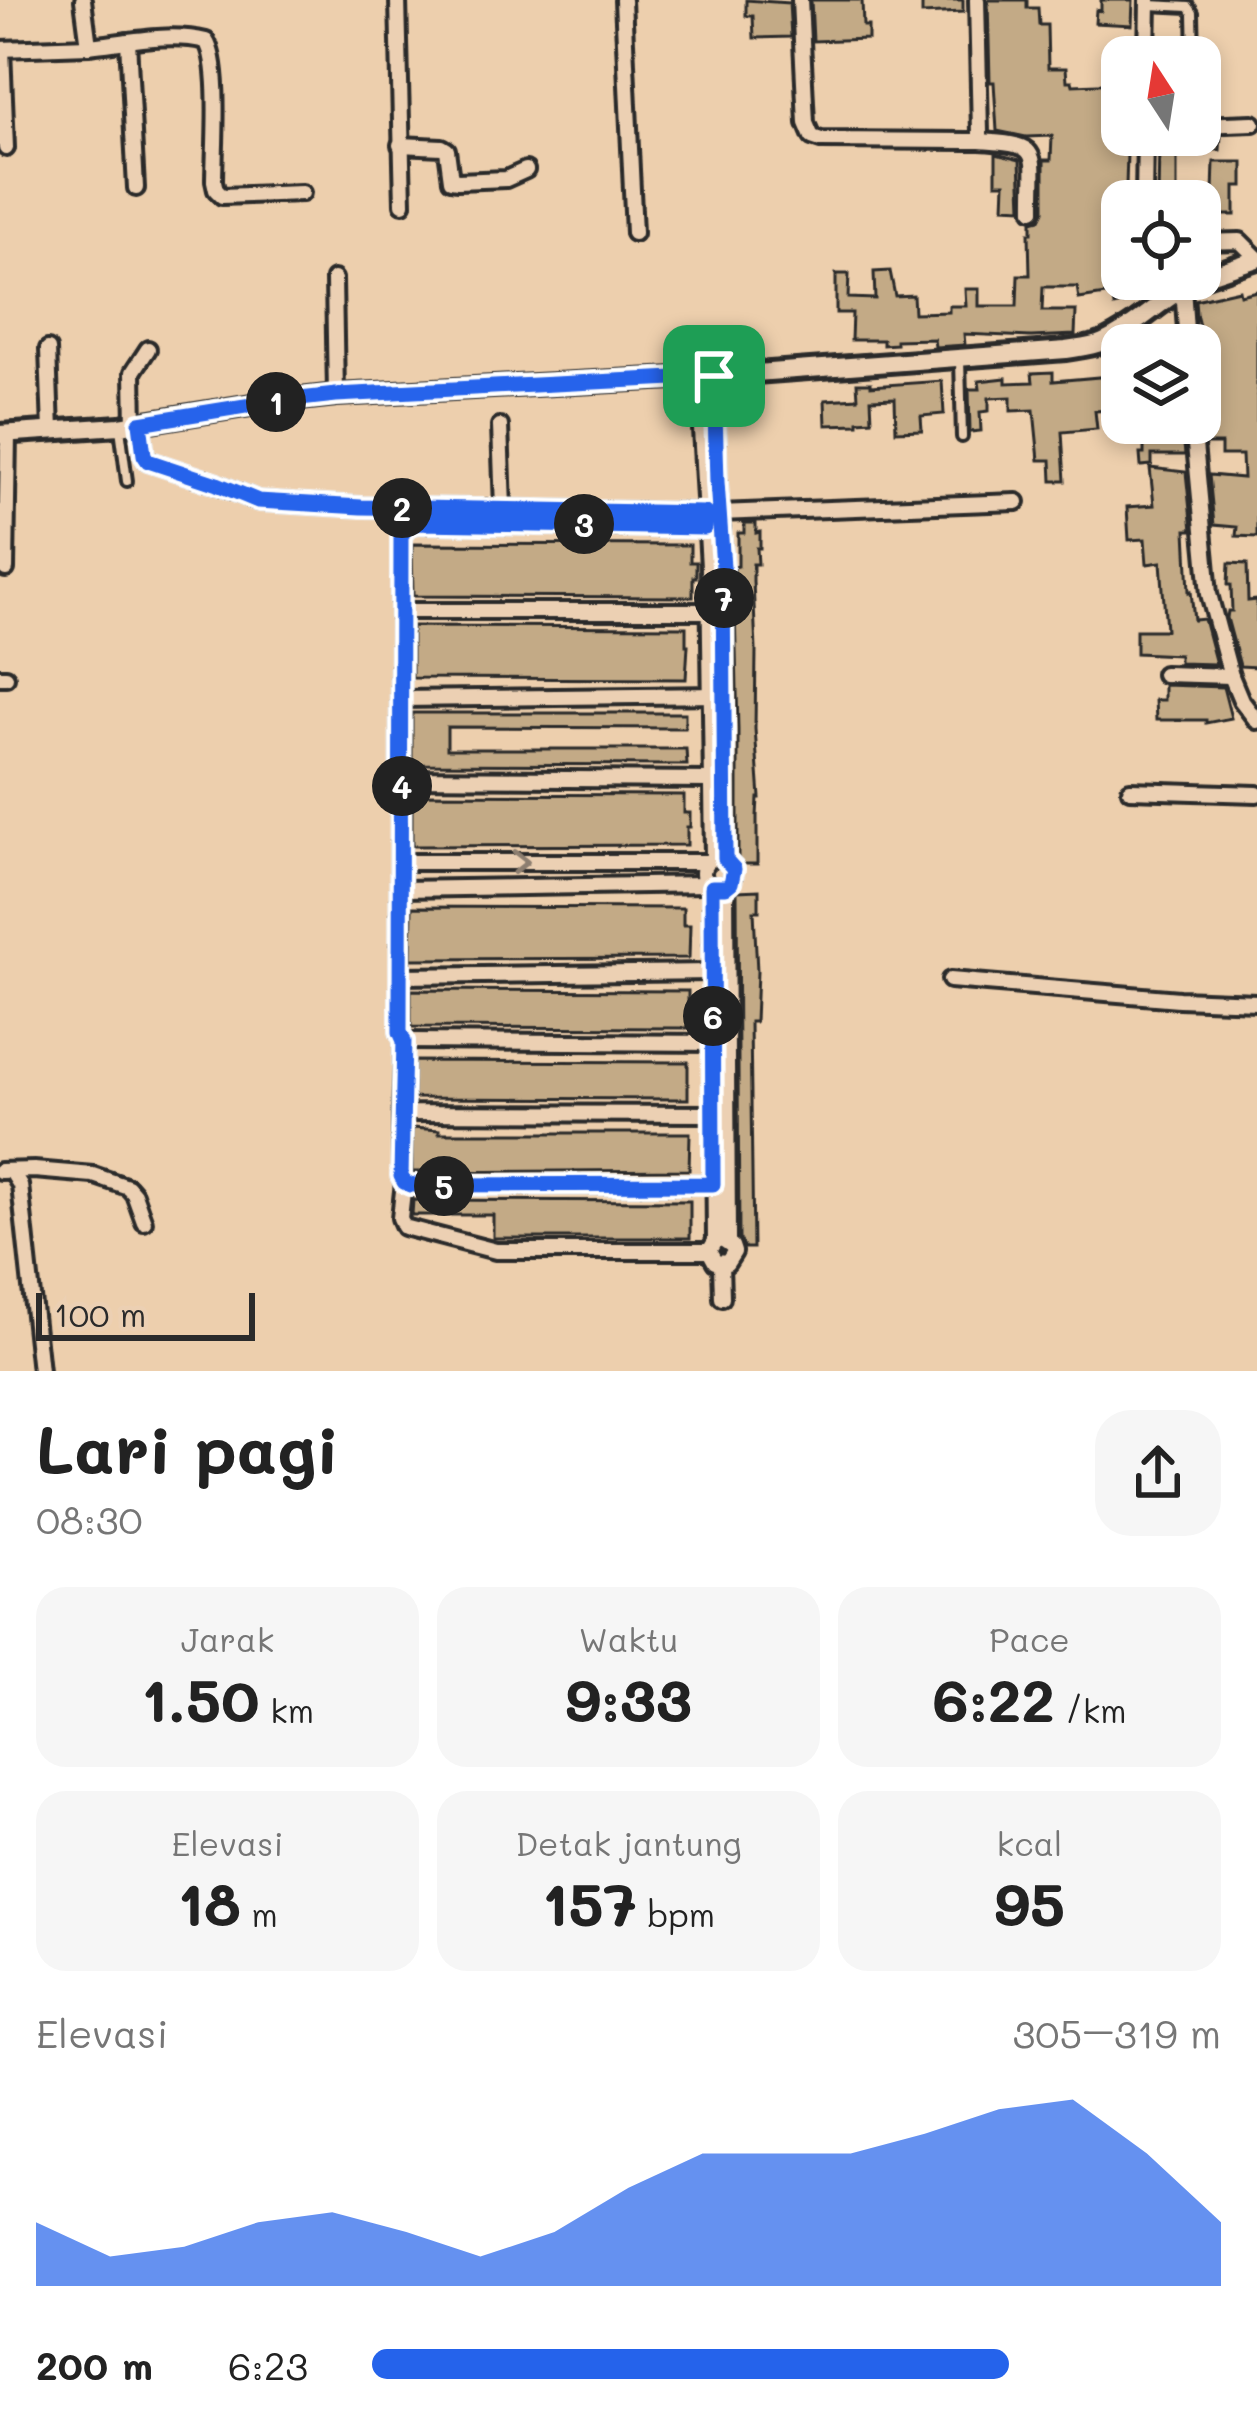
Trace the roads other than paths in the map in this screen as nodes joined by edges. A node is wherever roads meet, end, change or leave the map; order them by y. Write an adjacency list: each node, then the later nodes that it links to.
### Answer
1 (83, 0): 10 (street)
2 (398, 0): 16 (street)
3 (623, 0): 23 (street)
4 (800, 0): 15 (street)
5 (977, 0): 15 (street)
6 (1148, 2): 7 (street); 8 (lane)
7 (1147, 36)
8 (1194, 36)
9 (128, 41): 10 (street); 19 (street); 20 (street)
10 (89, 46): 11 (street)
11 (1, 49): 13 (street)
12 (1253, 123): 14 (street)
13 (3, 124): 17 (street)
14 (1221, 124)
15 (980, 141): 22 (street)
16 (400, 146): 18 (street); 21 (street)
17 (6, 148)
18 (526, 170)
19 (136, 188)
20 (302, 193)
21 (403, 204)
22 (1033, 210)
23 (634, 233)
24 (1221, 242): 25 (street)
25 (1257, 259): 26 (street)
26 (1221, 272)
27 (334, 279): 33 (street)
28 (1169, 300): 31 (street)
29 (48, 349): 36 (street)
30 (148, 349): 34 (street)
31 (960, 359): 32 (street); 38 (lane)
32 (706, 376): 33 (street); 43 (street)
33 (336, 395): 34 (street)
34 (131, 425): 36 (street); 40 (lane); 42 (street)
35 (500, 426): 42 (street)
36 (51, 431): 37 (street)
37 (4, 433): 44 (street)
38 (962, 437)
39 (1195, 444): 48 (street)
40 (127, 481)
41 (1017, 502): 43 (street)
42 (503, 508): 43 (street)
43 (713, 520): 45 (street); 46 (street); 49 (street)
44 (6, 569)
45 (401, 611): 46 (street); 50 (street)
46 (708, 611): 49 (street)
47 (1165, 674): 48 (street)
48 (1232, 676): 51 (street)
49 (718, 695): 50 (street); 53 (street); 56 (street)
50 (400, 699): 52 (street)
51 (1257, 721)
52 (402, 778): 53 (street); 58 (street)
53 (711, 780): 56 (street)
54 (1130, 790): 55 (street)
55 (1257, 794)
56 (715, 860): 57 (street); 60 (street); 60 (street)
57 (557, 861): 58 (street, one-way to 57); 59 (street)
58 (403, 862): 61 (street)
59 (559, 886): 60 (street); 61 (street)
60 (715, 886): 62 (street); 67 (street)
61 (402, 889): 63 (street)
62 (712, 972): 63 (street); 67 (street)
63 (401, 976): 66 (street)
64 (950, 980): 65 (street)
65 (1257, 1002)
66 (404, 1041): 67 (street); 68 (street)
67 (720, 1042): 69 (street); 74 (street)
68 (401, 1113): 69 (street); 71 (street)
69 (713, 1114): 72 (street)
70 (6, 1171): 73 (street); 76 (street)
71 (404, 1182): 72 (street); 74 (street)
72 (713, 1184): 74 (street)
73 (144, 1222)
74 (718, 1244): 75 (street)
75 (722, 1298)
76 (40, 1371)

